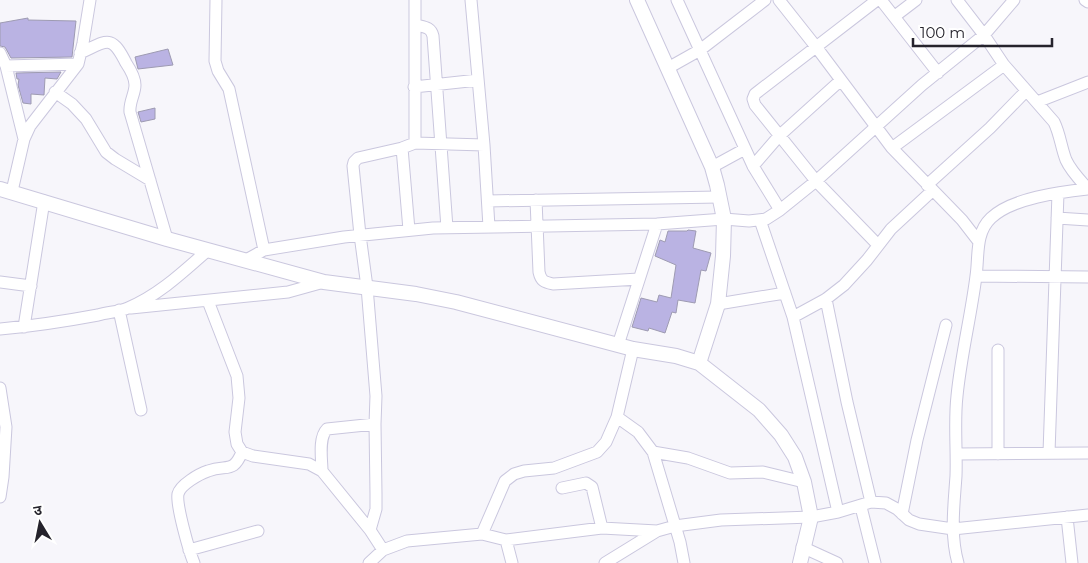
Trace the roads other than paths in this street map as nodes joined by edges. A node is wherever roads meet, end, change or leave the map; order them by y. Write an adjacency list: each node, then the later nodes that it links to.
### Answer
1 (90, 0): 20 (street)
2 (216, 0): 69 (street)
3 (415, 0): 15 (street)
4 (471, 0): 25 (street)
5 (637, 0): 23 (street)
6 (677, 0): 18 (street)
7 (765, 0): 18 (street)
8 (779, 0): 17 (street)
9 (877, 0): 17 (street)
10 (881, 0): 14 (street)
11 (916, 0): 14 (street)
12 (1014, 0): 16 (street)
13 (961, 2): 16 (street)
14 (895, 16): 24 (street)
15 (416, 25): 28 (street); 29 (street)
16 (984, 35): 21 (street); 24 (street)
17 (817, 48): 26 (street); 34 (street)
18 (700, 50): 23 (street); 41 (street)
19 (0, 53): 22 (street)
20 (79, 59): 22 (street); 31 (street); 44 (street)
21 (1004, 65): 30 (street); 40 (street)
22 (6, 66): 35 (street)
23 (668, 68): 43 (street)
24 (938, 73): 33 (street)
25 (478, 80): 28 (street); 38 (street)
26 (841, 80): 33 (street); 34 (street)
27 (1088, 82): 32 (street)
28 (436, 86): 29 (street); 37 (street)
29 (414, 87): 36 (street)
30 (1026, 91): 32 (street); 46 (street)
31 (55, 92): 35 (street); 44 (street)
32 (1037, 102): 47 (street)
33 (876, 127): 40 (street); 45 (street)
34 (779, 136): 42 (street); 45 (street)
35 (24, 139): 48 (street)
36 (415, 143): 37 (street); 39 (street)
37 (441, 144): 38 (street); 62 (street)
38 (484, 145): 53 (street)
39 (402, 148): 63 (street); 64 (street)
40 (892, 148): 46 (street)
41 (745, 149): 42 (street); 43 (street)
42 (753, 166): 54 (street)
43 (712, 167): 50 (street)
44 (150, 180): 65 (street)
45 (816, 181): 54 (street); 67 (street)
46 (930, 188): 66 (street); 67 (street)
47 (1088, 189): 49 (street)
48 (6, 190): 52 (street)
49 (1058, 193): 55 (street); 66 (street)
50 (718, 197): 51 (street); 56 (street)
51 (536, 200): 53 (street); 61 (street)
52 (44, 201): 65 (street); 77 (street)
53 (488, 201): 60 (street)
54 (780, 210): 57 (street)
55 (1057, 218): 58 (street); 72 (street)
56 (724, 219): 57 (street); 59 (street); 82 (street)
57 (760, 220): 79 (street)
58 (1088, 220)
59 (657, 224): 61 (street); 74 (street)
60 (490, 227): 61 (street); 62 (street)
61 (537, 227): 74 (street)
62 (447, 228): 63 (street)
63 (409, 230): 64 (street)
64 (360, 235): 69 (street); 78 (street)
65 (167, 238): 68 (street)
66 (979, 242): 71 (street)
67 (878, 245): 80 (street)
68 (208, 250): 70 (street); 83 (street)
69 (264, 250): 70 (street)
70 (246, 260): 76 (street)
71 (976, 276): 72 (street); 101 (street)
72 (1054, 276): 73 (street); 100 (street)
73 (1088, 277)
74 (639, 280): 88 (street)
75 (0, 282): 77 (street)
76 (324, 282): 78 (street); 81 (street)
77 (31, 286): 86 (street)
78 (367, 287): 88 (street); 95 (street)
79 (785, 293): 82 (street); 84 (street)
80 (826, 299): 84 (street); 107 (street)
81 (208, 302): 83 (street); 97 (street)
82 (718, 304): 91 (street)
83 (123, 309): 86 (street); 93 (street)
84 (793, 317): 108 (street)
85 (946, 324): 109 (street)
86 (24, 327): 87 (street)
87 (0, 329)
88 (618, 345): 89 (street)
89 (633, 349): 91 (street); 94 (street)
90 (998, 350): 102 (street)
91 (699, 363): 104 (street)
92 (0, 388): 96 (street)
93 (141, 410)
94 (617, 417): 98 (street); 119 (street)
95 (374, 424): 103 (street); 116 (street)
96 (3, 427): 106 (street)
97 (242, 452): 103 (street); 122 (street)
98 (653, 452): 104 (street); 113 (street)
99 (1088, 452): 100 (street)
100 (1049, 453): 102 (street)
101 (957, 454): 102 (street); 115 (street)
102 (998, 454)
103 (322, 472): 116 (street)
104 (804, 482): 111 (street)
105 (562, 488): 114 (street)
106 (0, 498)
107 (866, 504): 108 (street); 109 (street); 131 (street)
108 (838, 512): 111 (street)
109 (902, 514): 115 (street)
110 (1088, 515): 112 (street)
111 (811, 517): 113 (street); 121 (street)
112 (1067, 517): 115 (street); 133 (street)
113 (675, 526): 118 (street); 128 (street)
114 (602, 528): 118 (street); 120 (street)
115 (953, 529): 132 (street)
116 (370, 530): 123 (street)
117 (258, 531): 122 (street)
118 (657, 531): 127 (street)
119 (482, 534): 120 (street); 123 (street)
120 (506, 540): 126 (street)
121 (802, 547): 129 (street); 130 (street)
122 (189, 550): 124 (street)
123 (382, 550): 125 (street)
124 (194, 563)
125 (369, 563)
126 (512, 563)
127 (605, 563)
128 (684, 563)
129 (800, 563)
130 (835, 563)
131 (875, 563)
132 (958, 563)
133 (1072, 563)

